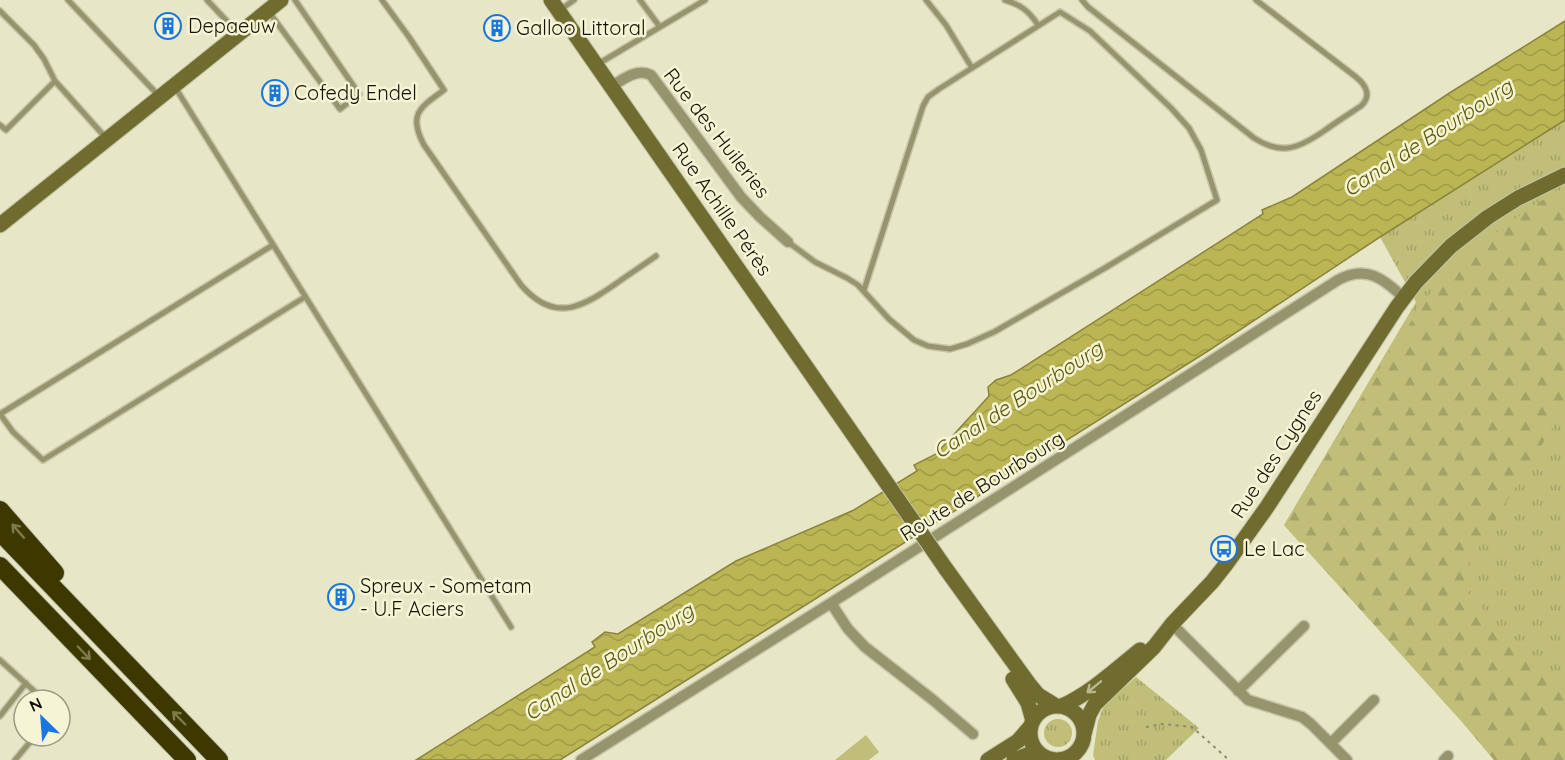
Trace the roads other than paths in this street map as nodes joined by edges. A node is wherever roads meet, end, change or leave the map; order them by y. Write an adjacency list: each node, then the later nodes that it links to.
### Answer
1 (68, 0): 23 (lane)
2 (207, 0): 17 (lane)
3 (295, 0): 12 (lane)
4 (382, 0): 30 (lane)
5 (574, 0): 13 (lane)
6 (640, 0): 16 (lane)
7 (705, 0): 16 (lane)
8 (926, 0): 19 (lane)
9 (1005, 0): 15 (lane)
10 (1082, 0): 11 (lane)
11 (1256, 0)
12 (276, 3): 17 (street)
13 (555, 6): 18 (street, Rue Achille Pérès)
14 (0, 11): 20 (lane)
15 (1038, 25): 19 (lane); 31 (lane)
16 (660, 27): 18 (lane)
17 (239, 34): 21 (street)
18 (596, 65): 22 (street, Rue Achille Pérès)
19 (972, 68): 31 (lane)
20 (55, 81): 24 (lane); 25 (lane)
21 (174, 86): 23 (street); 29 (lane)
22 (611, 87): 28 (street, Rue des Huileries); 37 (street, Rue Achille Pérès, bridge)
23 (160, 97): 25 (street)
24 (0, 125)
25 (107, 140): 27 (street)
26 (1565, 175): 33 (street, Rue des Cygnes)
27 (0, 225)
28 (788, 242): 31 (lane)
29 (273, 245): 32 (lane); 32 (lane)
30 (656, 256)
31 (864, 290)
32 (305, 297): 42 (lane)
33 (1404, 297): 39 (street, Route de Bourbourg); 40 (street, Rue des Cygnes)
34 (0, 510): 45 (highway, one-way to 34)
35 (0, 532): 45 (highway)
36 (0, 566): 43 (highway)
37 (946, 569): 50 (street); 52 (street)
38 (0, 576): 43 (highway)
39 (831, 603): 53 (street); 61 (street, Route de Bourbourg)
40 (1172, 624): 48 (street); 50 (street, Rue des Cygnes, one-way to 50); 54 (street, Rue des Cygnes)
41 (1304, 626): 48 (street)
42 (511, 627)
43 (62, 630): 59 (highway, one-way to 59)
44 (0, 660): 46 (lane)
45 (124, 661): 60 (highway, one-way to 45)
46 (26, 683): 47 (lane); 51 (lane)
47 (31, 688)
48 (1238, 691): 55 (street)
49 (1374, 700): 55 (street)
50 (1059, 706): 52 (street); 54 (street)
51 (0, 716)
52 (1032, 724): 57 (street); 62 (street)
53 (973, 734)
54 (1083, 739): 57 (street); 64 (street)
55 (1331, 744): 65 (street)
56 (25, 748): 58 (lane)
57 (1053, 759): 63 (street)
58 (15, 760)
59 (187, 760)
60 (219, 760)
61 (581, 760)
62 (988, 760)
63 (1014, 760)
64 (1085, 760)
65 (1347, 760)

